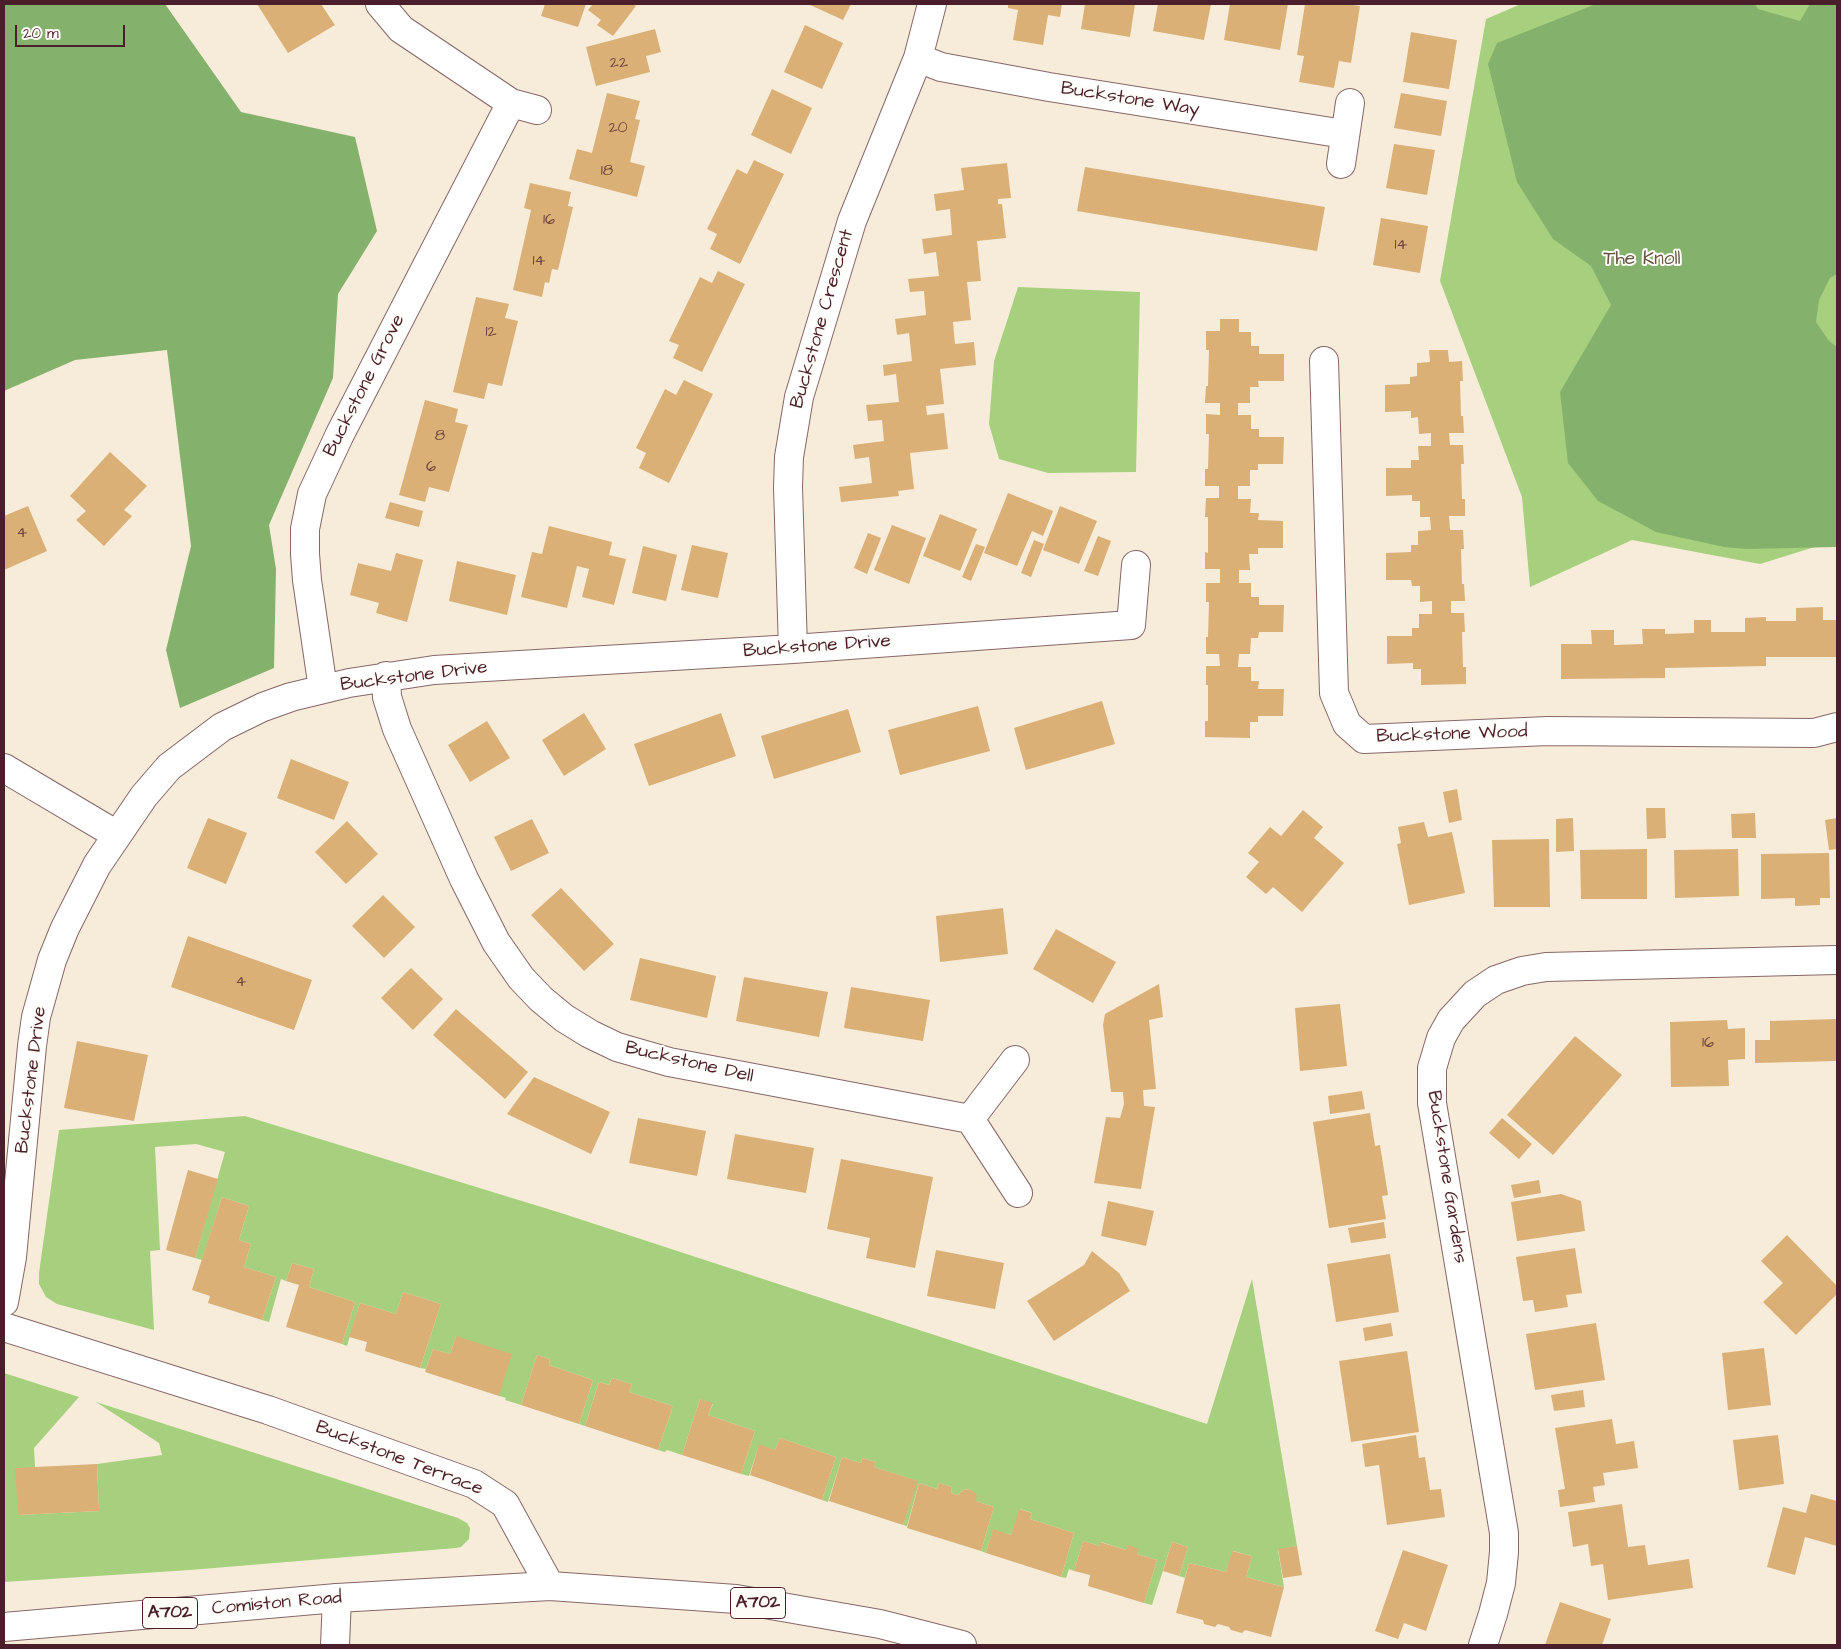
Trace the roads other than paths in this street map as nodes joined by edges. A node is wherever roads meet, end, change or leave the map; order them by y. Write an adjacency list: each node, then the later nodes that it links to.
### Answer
1 (380, 4): 4 (street)
2 (932, 4): 3 (street, Buckstone Crescent)
3 (918, 58): 7 (street, Buckstone Way); 11 (street, Buckstone Crescent)
4 (511, 103): 6 (street); 13 (street, Buckstone Grove)
5 (1350, 103): 7 (street)
6 (537, 110)
7 (1344, 134): 8 (street)
8 (1341, 164)
9 (1324, 362): 14 (street, Buckstone Wood)
10 (1136, 565): 11 (street, Buckstone Drive)
11 (793, 649): 12 (street, Buckstone Drive)
12 (386, 676): 13 (street, Buckstone Drive); 19 (street, Buckstone Dell)
13 (323, 689): 16 (street, Buckstone Drive)
14 (1837, 727)
15 (4, 768): 16 (street)
16 (117, 835): 21 (street, Buckstone Drive)
17 (1837, 960): 28 (street, Buckstone Gardens)
18 (1015, 1060): 19 (street)
19 (970, 1118): 20 (street)
20 (1018, 1193)
21 (4, 1302)
22 (4, 1327): 23 (street, Buckstone Terrace)
23 (550, 1586): 24 (street, Comiston Road / A702); 26 (street, A702)
24 (337, 1598): 25 (street, Comiston Road / A702); 27 (street)
25 (4, 1627)
26 (947, 1643)
27 (335, 1645)
28 (1483, 1645)

